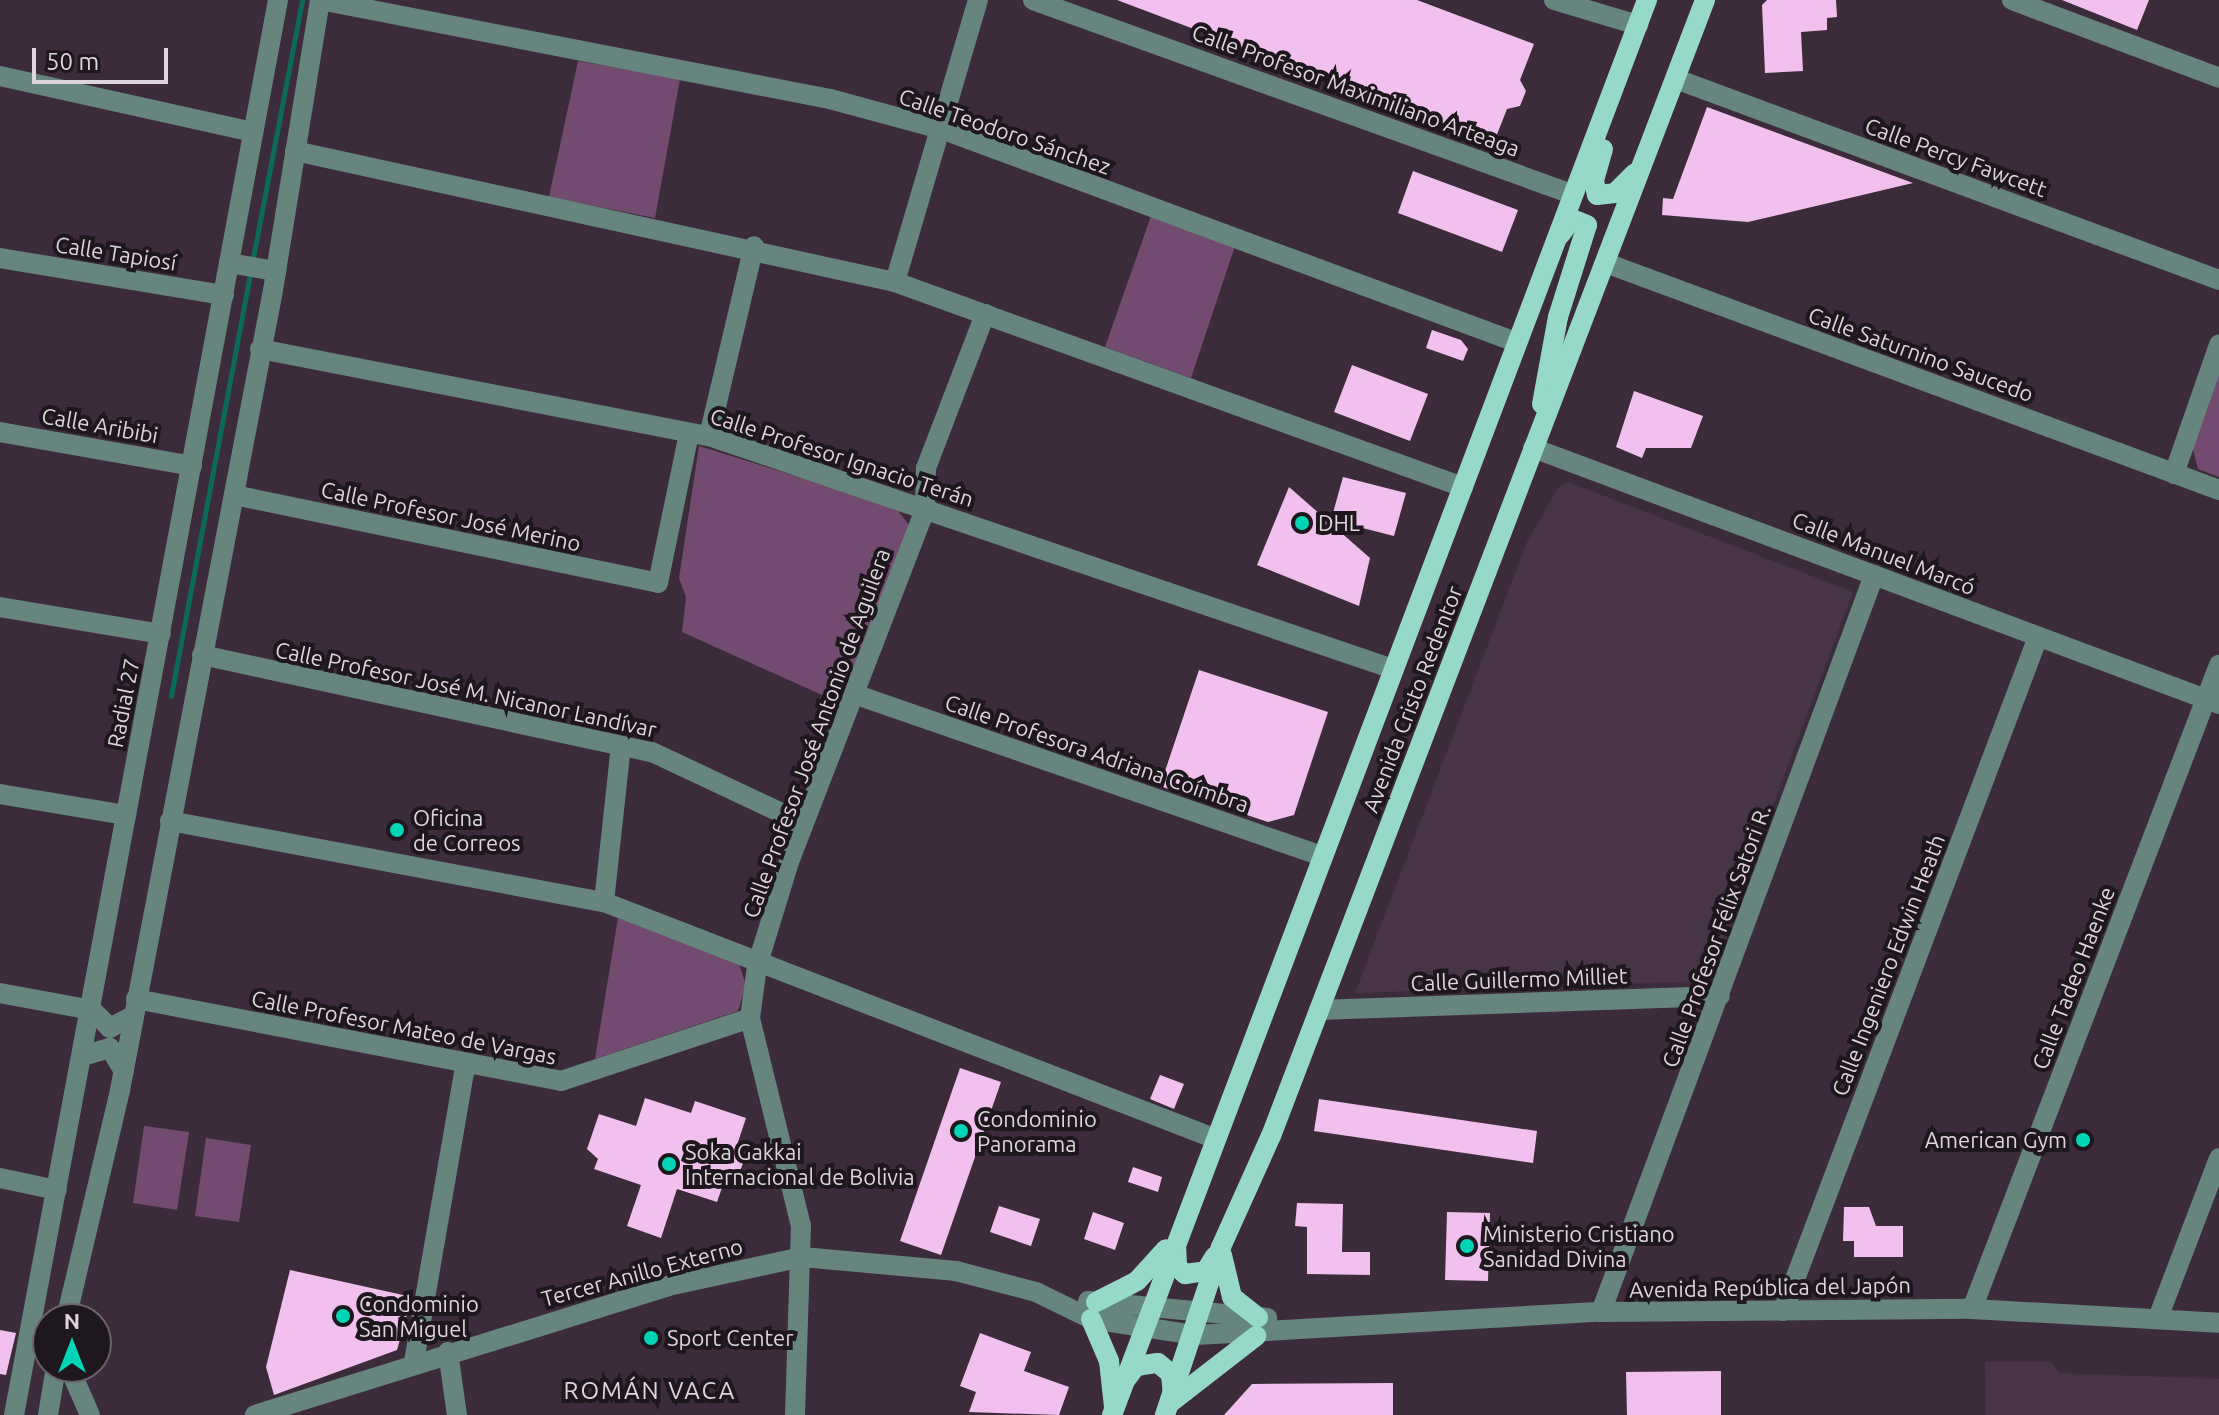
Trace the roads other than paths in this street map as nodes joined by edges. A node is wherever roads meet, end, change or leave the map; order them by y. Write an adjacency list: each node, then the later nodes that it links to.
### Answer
1 (278, 0): 15 (street, Radial 27)
2 (320, 0): 14 (street, Calle Teodoro Sánchez); 16 (street)
3 (978, 0): 14 (street)
4 (1033, 0): 9 (street, Calle Profesor Maximiliano Arteaga)
5 (1554, 0): 10 (street)
6 (1647, 0): 10 (main road, Avenida Cristo Redentor); 17 (main road)
7 (1705, 0): 13 (main road, Avenida Cristo Redentor)
8 (2012, 0): 12 (street)
9 (1067, 5): 18 (street, Calle Profesor Maximiliano Arteaga)
10 (1638, 25): 18 (main road, Avenida Cristo Redentor)
11 (0, 76): 15 (street)
12 (2219, 78)
13 (1676, 79): 17 (main road, Avenida Cristo Redentor); 25 (street, Calle Percy Fawcett)
14 (944, 130): 26 (street); 29 (street, Calle Teodoro Sánchez)
15 (252, 132): 23 (street, Radial 27)
16 (295, 151): 19 (street); 24 (street)
17 (1645, 160): 22 (main road, Avenida Cristo Redentor)
18 (1572, 194): 20 (main road, Avenida Cristo Redentor)
19 (754, 246): 26 (street); 34 (street)
20 (1550, 254): 29 (main road, Avenida Cristo Redentor); 32 (main road)
21 (0, 258): 27 (street, Calle Tapiosí)
22 (1606, 263): 32 (main road, Avenida Cristo Redentor); 37 (street, Calle Saturnino Saucedo)
23 (234, 264): 24 (street); 27 (street, Radial 27)
24 (269, 270): 31 (street)
25 (2219, 280)
26 (895, 282): 28 (street)
27 (224, 295): 36 (street, Radial 27)
28 (985, 314): 38 (street); 41 (street, Calle Profesor José Antonio de Aguilera)
29 (1516, 342): 38 (main road, Avenida Cristo Redentor)
30 (2219, 345): 37 (street)
31 (260, 349): 34 (street, Calle Profesor Ignacio Terán); 40 (street)
32 (1542, 424): 35 (main road, Avenida Cristo Redentor)
33 (0, 432): 36 (street, Calle Aribibi)
34 (699, 434): 40 (street, Calle Profesor José Merino); 41 (street, Calle Profesor Ignacio Terán)
35 (1533, 448): 42 (street, Calle Manuel Marcó); 63 (main road, Avenida Cristo Redentor)
36 (192, 466): 44 (street, Radial 27)
37 (2174, 474): 39 (street, Calle Saturnino Saucedo)
38 (1463, 487): 48 (main road, Avenida Cristo Redentor)
39 (2219, 490)
40 (234, 495): 46 (street)
41 (925, 510): 48 (street, Calle Profesor Ignacio Terán); 49 (street, Calle Profesor José Antonio de Aguilera)
42 (1874, 575): 45 (street, Calle Manuel Marcó); 60 (street, Calle Profesor Félix Satori R.)
43 (0, 607): 44 (street)
44 (161, 634): 53 (street, Radial 27)
45 (2038, 637): 50 (street, Calle Manuel Marcó); 81 (street, Calle Ingeniero Edwin Heath)
46 (202, 655): 51 (street, Calle Profesor José M. Nicanor Landívar); 54 (street)
47 (2219, 665): 50 (street, Calle Tadeo Haenke)
48 (1393, 669): 56 (main road, Avenida Cristo Redentor)
49 (854, 694): 55 (street, Calle Profesor José Antonio de Aguilera); 56 (street, Calle Profesora Adriana Coímbra)
50 (2212, 701): 79 (street, Calle Tadeo Haenke)
51 (621, 746): 55 (street, Calle Profesor José M. Nicanor Landívar); 57 (street)
52 (0, 794): 53 (street)
53 (126, 815): 62 (street, Radial 27)
54 (170, 821): 57 (street); 61 (street)
55 (803, 823): 58 (street, Calle Profesor José Antonio de Aguilera)
56 (1323, 856): 68 (main road, Avenida Cristo Redentor)
57 (604, 902): 58 (street)
58 (757, 966): 64 (street, Calle Profesor José Antonio de Aguilera); 68 (street)
59 (0, 993): 62 (street)
60 (1720, 996): 63 (street, Calle Guillermo Milliet); 83 (street, Calle Profesor Félix Satori R.)
61 (135, 1007): 62 (street, Calle Profesor Mateo de Vargas); 66 (street, Calle Profesor Mateo de Vargas); 67 (street)
62 (92, 1010): 65 (street, Radial 27)
63 (1319, 1010): 73 (main road, Avenida Cristo Redentor)
64 (750, 1018): 66 (street, Calle Profesor Mateo de Vargas); 74 (street, Calle Profesor José Antonio de Aguilera)
65 (83, 1056): 67 (street); 71 (street, Radial 27)
66 (465, 1066): 91 (street)
67 (124, 1071): 77 (street)
68 (1216, 1139): 72 (main road, Avenida Cristo Redentor)
69 (2219, 1158): 84 (street)
70 (0, 1178): 71 (street)
71 (57, 1190): 75 (street, Radial 27)
72 (1177, 1237): 73 (main road); 78 (main road, Avenida Cristo Redentor); 80 (main road)
73 (1221, 1247): 82 (main road, Avenida Cristo Redentor); 87 (main road)
74 (802, 1257): 80 (street, Tercer Anillo Externo); 90 (street, Tercer Anillo Externo); 102 (street, Calle Profesor José Antonio de Aguilera)
75 (39, 1296): 76 (street); 97 (street, Radial 27)
76 (39, 1303)
77 (70, 1303)
78 (1150, 1307): 80 (street, Tercer Anillo Externo); 82 (street, Tercer Anillo Externo); 88 (main road, Avenida Cristo Redentor)
79 (1972, 1309): 81 (street, Avenida República del Japón); 84 (street, Avenida República del Japón)
80 (1094, 1310): 88 (street, Tercer Anillo Externo); 96 (main road)
81 (1783, 1311): 83 (street, Avenida República del Japón)
82 (1203, 1312): 87 (street, Tercer Anillo Externo); 89 (main road, Avenida Cristo Redentor)
83 (1601, 1312): 86 (street, Avenida República del Japón)
84 (2158, 1318): 85 (street, Avenida República del Japón)
85 (2219, 1323)
86 (1322, 1324): 87 (street, Tercer Anillo Externo)
87 (1257, 1326): 89 (street, Tercer Anillo Externo); 95 (main road)
88 (1142, 1329): 89 (street, Tercer Anillo Externo); 94 (main road, Avenida Cristo Redentor)
89 (1196, 1335): 95 (main road, Avenida Cristo Redentor)
90 (448, 1352): 91 (street, Tercer Anillo Externo); 101 (street)
91 (414, 1362): 100 (street, Tercer Anillo Externo)
92 (53, 1383): 98 (street)
93 (76, 1383): 99 (street)
94 (1124, 1385): 95 (main road); 96 (main road, Avenida Cristo Redentor)
95 (1170, 1404)
96 (1113, 1412)
97 (14, 1415)
98 (48, 1415)
99 (90, 1415)
100 (255, 1415)
101 (457, 1415)
102 (795, 1415)

